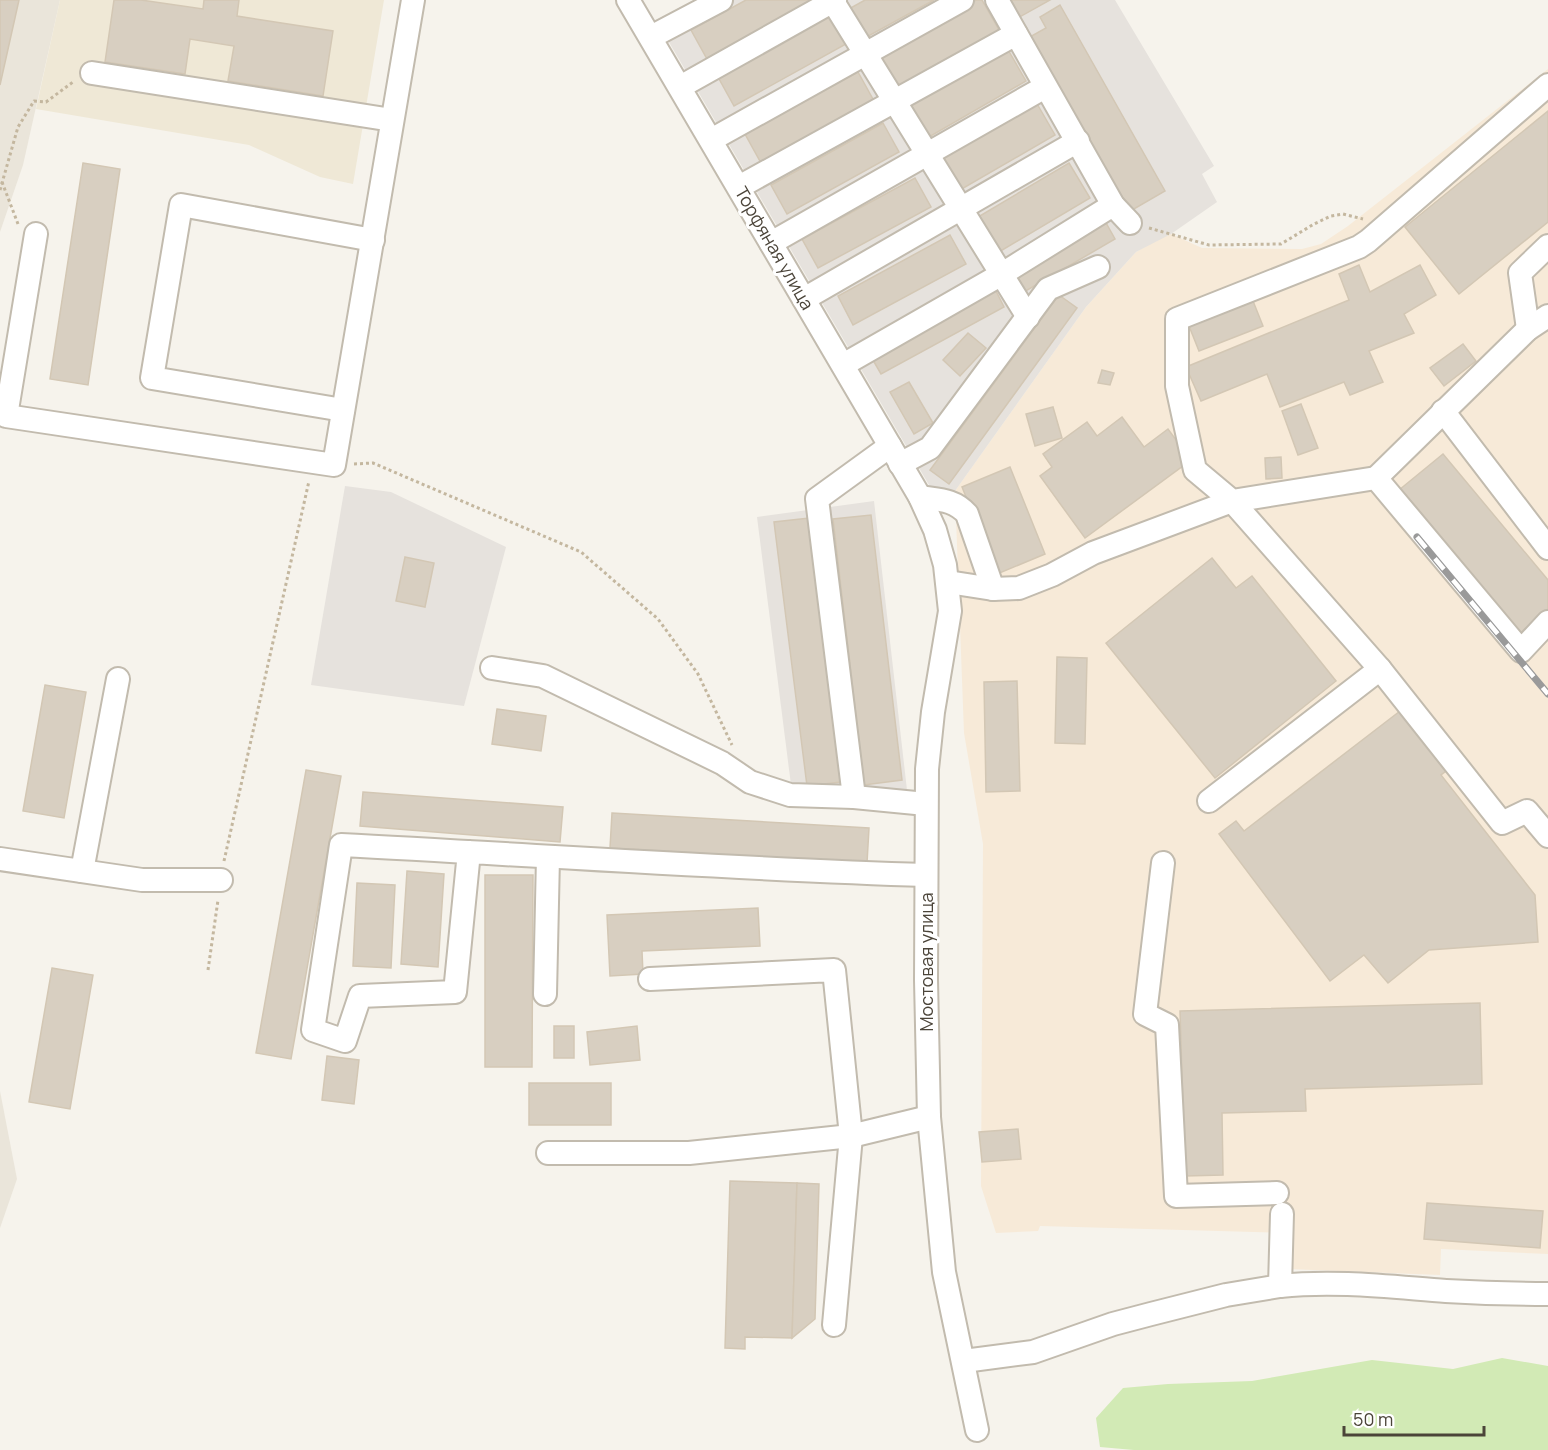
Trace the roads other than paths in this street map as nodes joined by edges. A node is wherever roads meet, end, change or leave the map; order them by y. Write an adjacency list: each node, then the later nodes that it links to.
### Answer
1 (413, 0): 15 (street)
2 (628, 0): 8 (street, Торфяная улица)
3 (721, 0): 8 (street)
4 (833, 0): 9 (street); 12 (street)
5 (962, 0): 9 (street)
6 (998, 0): 7 (street)
7 (1016, 34): 13 (street); 14 (street)
8 (651, 37): 12 (street, Торфяная улица)
9 (865, 54): 14 (street); 16 (street)
10 (92, 74): 15 (street)
11 (1548, 85): 39 (street)
12 (680, 87): 16 (street, Торфяная улица)
13 (1045, 87): 17 (street); 18 (street)
14 (895, 101): 18 (street); 19 (street)
15 (392, 120): 24 (street)
16 (711, 140): 19 (street, Торфяная улица)
17 (1078, 141): 20 (street); 21 (street)
18 (928, 154): 21 (street); 25 (street)
19 (739, 187): 25 (street, Торфяная улица)
20 (1113, 205): 22 (street); 28 (street)
21 (961, 208): 28 (street); 29 (street)
22 (1130, 223)
23 (36, 234): 34 (street)
24 (373, 240): 34 (street); 34 (street)
25 (771, 243): 29 (street, Торфяная улица)
26 (1548, 246): 32 (street)
27 (1098, 267): 31 (street)
28 (1002, 274): 31 (street); 33 (street)
29 (804, 299): 33 (street, Торфяная улица)
30 (1548, 316): 32 (street)
31 (1028, 317): 36 (street)
32 (1528, 329): 35 (street)
33 (843, 365): 36 (street, Торфяная улица)
34 (343, 410)
35 (1443, 411): 37 (street); 40 (street)
36 (895, 455): 38 (street, Торфяная улица); 47 (street)
37 (1376, 478): 39 (street); 43 (street)
38 (920, 497): 41 (street, Мостовая улица); 42 (street)
39 (1232, 501): 42 (street); 45 (street)
40 (1548, 549)
41 (948, 582): 42 (street); 49 (street, Мостовая улица)
42 (993, 589)
43 (1548, 622)
44 (492, 668): 47 (street)
45 (1380, 669): 48 (street); 50 (street)
46 (117, 679): 55 (street)
47 (854, 798): 49 (street)
48 (1209, 801)
49 (926, 804): 56 (street, Мостовая улица)
50 (1548, 836)
51 (469, 852): 51 (street); 52 (street)
52 (548, 857): 56 (street); 59 (street)
53 (0, 859): 55 (street)
54 (1163, 863): 63 (street)
55 (82, 871): 57 (street)
56 (926, 875): 60 (street, Мостовая улица)
57 (221, 880)
58 (650, 979): 61 (street)
59 (545, 994)
60 (929, 1117): 61 (street); 66 (street, Мостовая улица)
61 (851, 1136): 62 (street); 65 (street)
62 (548, 1153)
63 (1280, 1286): 64 (street); 66 (street)
64 (1548, 1294)
65 (834, 1325)
66 (964, 1361): 67 (street, Мостовая улица)
67 (977, 1430)

